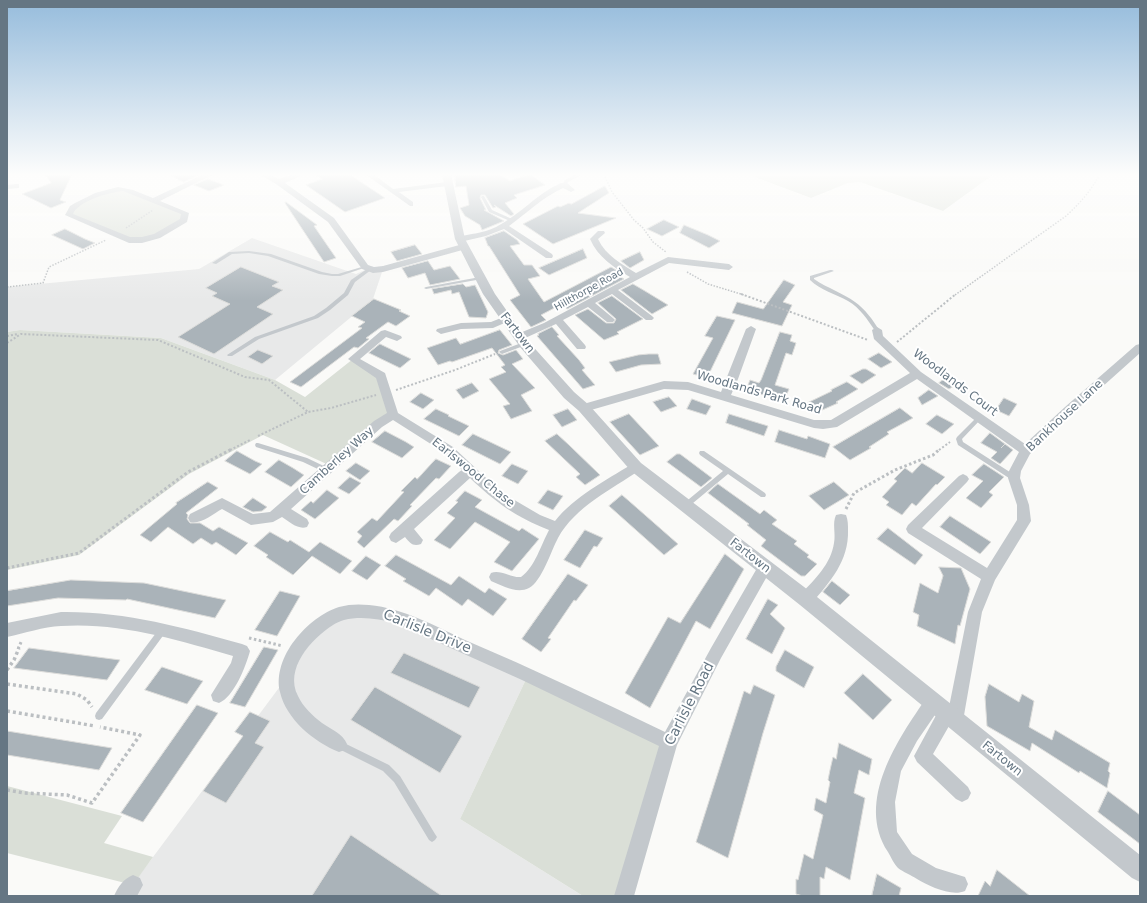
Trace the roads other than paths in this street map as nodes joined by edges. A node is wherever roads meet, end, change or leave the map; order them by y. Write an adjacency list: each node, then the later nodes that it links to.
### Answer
1 (72, 216): 2 (street)
2 (185, 216)
3 (326, 216): 14 (street)
4 (455, 216): 10 (street, Fartown)
5 (502, 216): 7 (lane)
6 (516, 216): 7 (street)
7 (511, 220): 8 (street)
8 (504, 226): 10 (street); 11 (street)
9 (601, 234): 16 (street)
10 (461, 243): 14 (street); 17 (street, Fartown)
11 (549, 256)
12 (214, 263): 14 (lane)
13 (729, 267): 16 (street, Hillthorpe Road)
14 (367, 268): 33 (lane)
15 (832, 271): 26 (lane)
16 (636, 277): 19 (street, Hillthorpe Road)
17 (480, 278): 18 (lane); 22 (street, Fartown)
18 (426, 288)
19 (612, 290): 20 (street, Hillthorpe Road); 21 (street)
20 (589, 303): 23 (street, Hillthorpe Road); 24 (street)
21 (649, 318)
22 (506, 319): 27 (street); 29 (street, Fartown)
23 (557, 320): 29 (street, Hillthorpe Road); 30 (street)
24 (610, 320)
25 (751, 329): 35 (street)
26 (877, 330): 34 (street, Woodlands Court)
27 (441, 331)
28 (397, 338): 37 (street)
29 (521, 340): 32 (lane); 36 (street, Fartown)
30 (581, 347)
31 (1140, 347): 40 (street, Bankhouse Lane)
32 (502, 352)
33 (230, 355)
34 (917, 374): 35 (street, Woodlands Park Road); 38 (street, Woodlands Court)
35 (725, 396): 36 (street, Woodlands Park Road)
36 (584, 408): 42 (street, Fartown)
37 (393, 415): 43 (street, Camberley Way); 45 (street, Earlswood Chase)
38 (980, 418): 40 (street, Woodlands Court); 46 (lane)
39 (258, 445): 43 (lane)
40 (1026, 451): 46 (street, Bankhouse Lane)
41 (702, 453): 44 (lane)
42 (636, 467): 49 (street, Fartown); 54 (street)
43 (326, 470): 50 (street, Camberley Way)
44 (727, 470): 48 (lane); 49 (lane)
45 (472, 472): 54 (street, Earlswood Chase); 55 (street)
46 (1014, 478): 58 (street)
47 (963, 479): 58 (street)
48 (763, 495)
49 (685, 506): 56 (street, Fartown)
50 (282, 510): 51 (street, Camberley Way); 53 (street)
51 (195, 518)
52 (841, 519): 59 (street)
53 (302, 522)
54 (557, 528): 57 (street)
55 (416, 540)
56 (765, 567): 59 (street, Fartown); 65 (street, Carlisle Road)
57 (496, 576)
58 (989, 577): 63 (street)
59 (806, 599): 63 (street, Fartown)
60 (7, 630): 61 (street)
61 (162, 630): 62 (street); 64 (lane)
62 (219, 695)
63 (944, 713): 67 (street); 69 (street, Fartown); 70 (street)
64 (99, 716)
65 (669, 742): 66 (street, Carlisle Drive); 71 (street, Carlisle Road)
66 (338, 744): 68 (lane)
67 (962, 793)
68 (432, 837)
69 (1140, 870)
70 (958, 884)
71 (624, 896)

